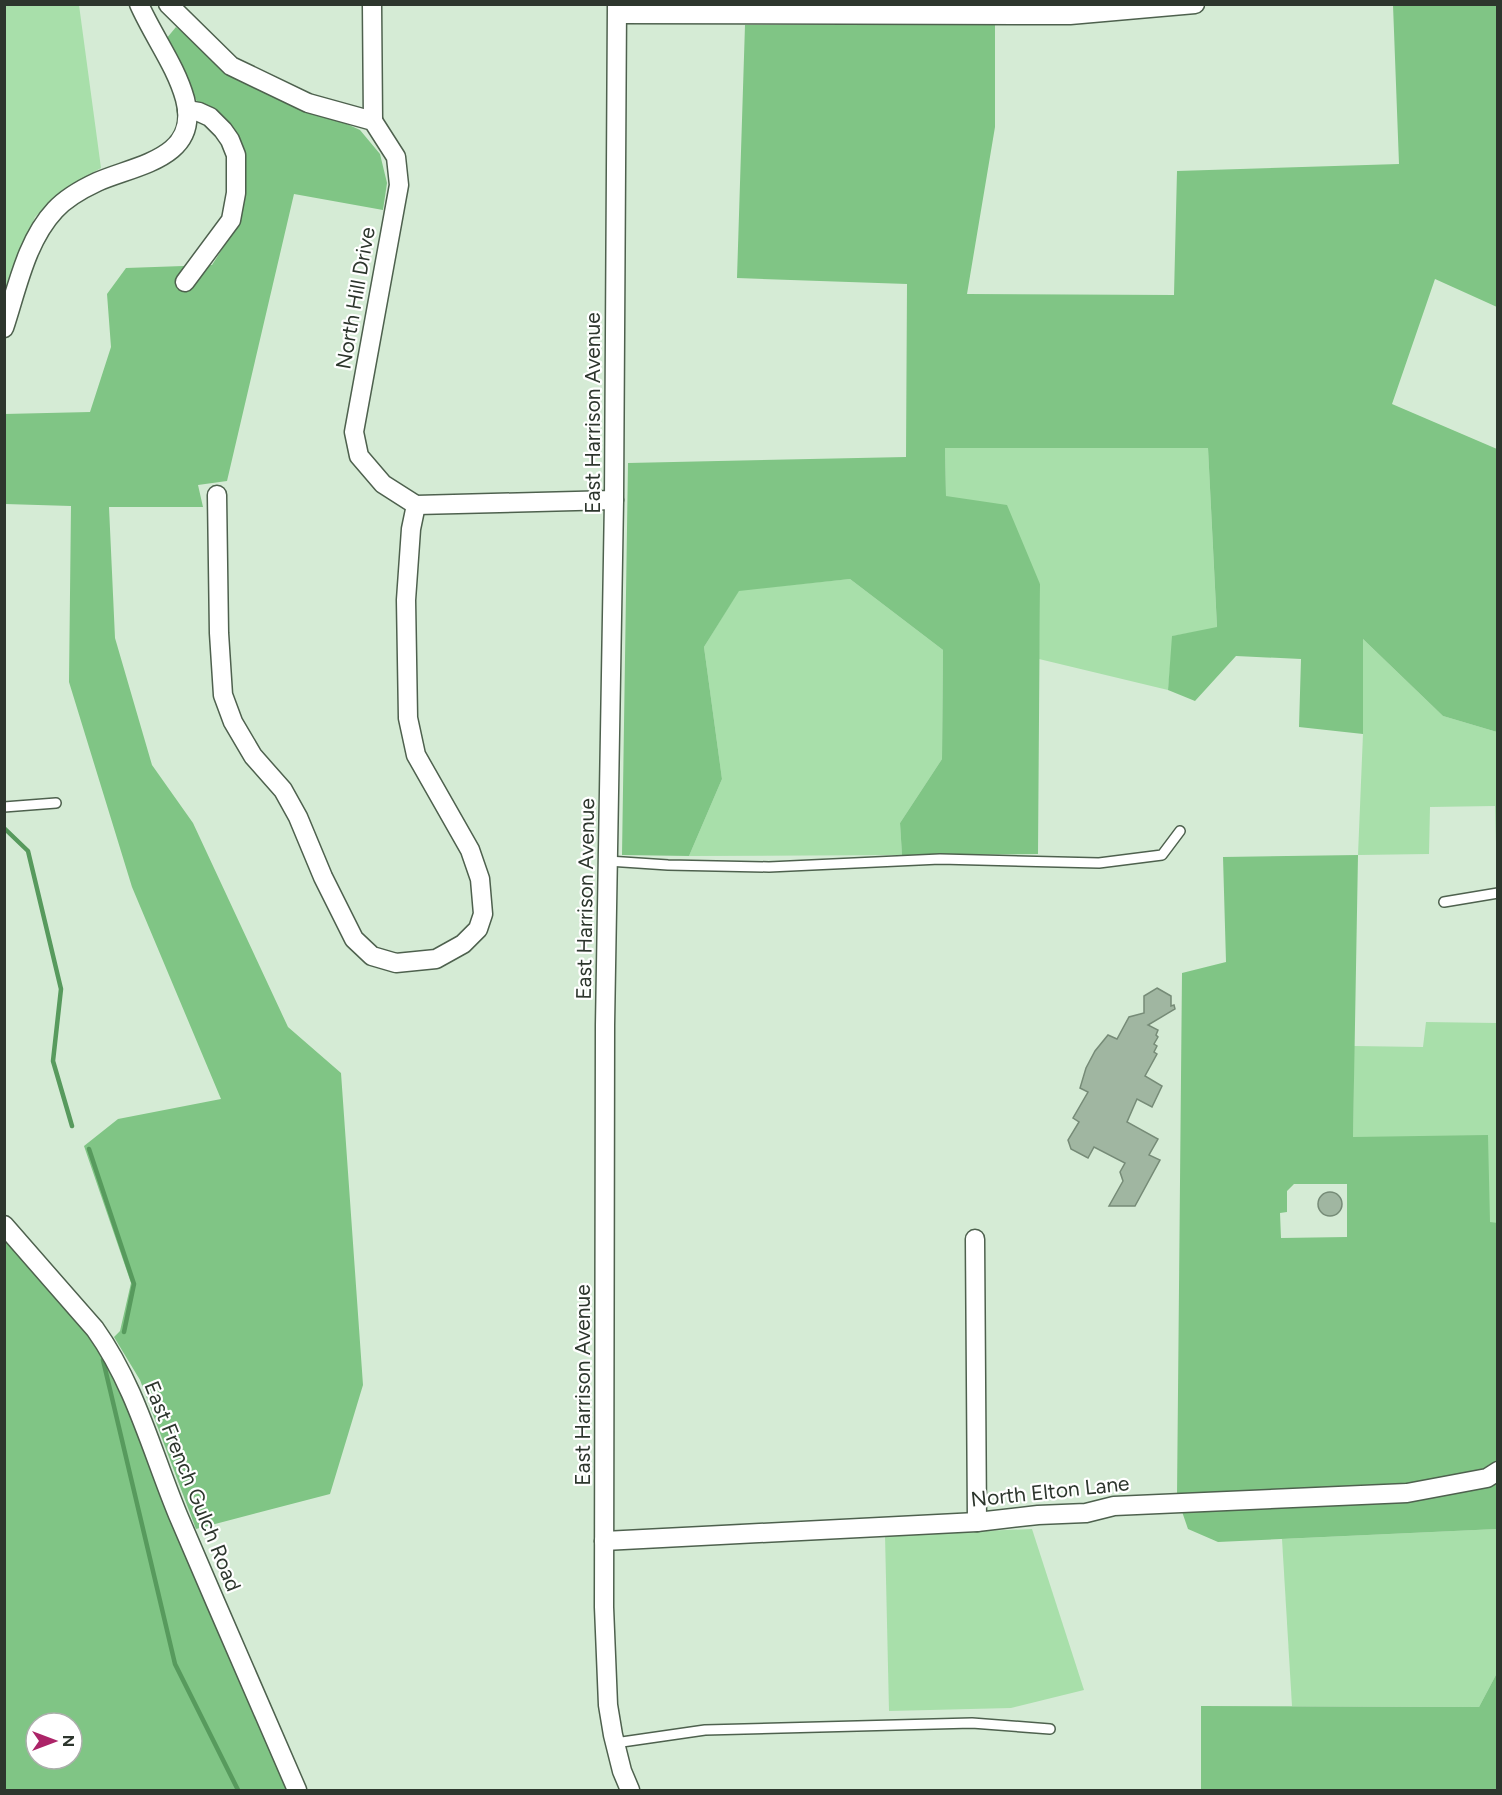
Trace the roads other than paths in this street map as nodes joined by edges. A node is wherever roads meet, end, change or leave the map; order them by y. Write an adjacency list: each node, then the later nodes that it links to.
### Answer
1 (139, 4): 7 (street)
2 (168, 4): 8 (street)
3 (372, 4): 8 (street)
4 (1195, 4): 6 (street)
5 (617, 9): 6 (street); 12 (street, East Harrison Avenue)
6 (1092, 9)
7 (187, 110): 9 (street); 10 (street)
8 (373, 121): 13 (street, North Hill Drive)
9 (185, 282)
10 (4, 328)
11 (217, 495): 13 (street)
12 (614, 500): 13 (street); 17 (street, East Harrison Avenue)
13 (416, 505)
14 (56, 802): 15 (lane)
15 (4, 807)
16 (1180, 831): 17 (lane)
17 (608, 861): 24 (street, East Harrison Avenue)
18 (1497, 893): 19 (lane)
19 (1444, 902)
20 (4, 1225): 27 (street, East French Gulch Road)
21 (975, 1239): 23 (street)
22 (1497, 1471): 23 (street, North Elton Lane)
23 (976, 1522): 24 (street, North Elton Lane)
24 (604, 1541): 26 (street, East Harrison Avenue)
25 (1050, 1729): 26 (lane)
26 (615, 1743): 28 (street, East Harrison Avenue)
27 (297, 1791)
28 (630, 1791)

